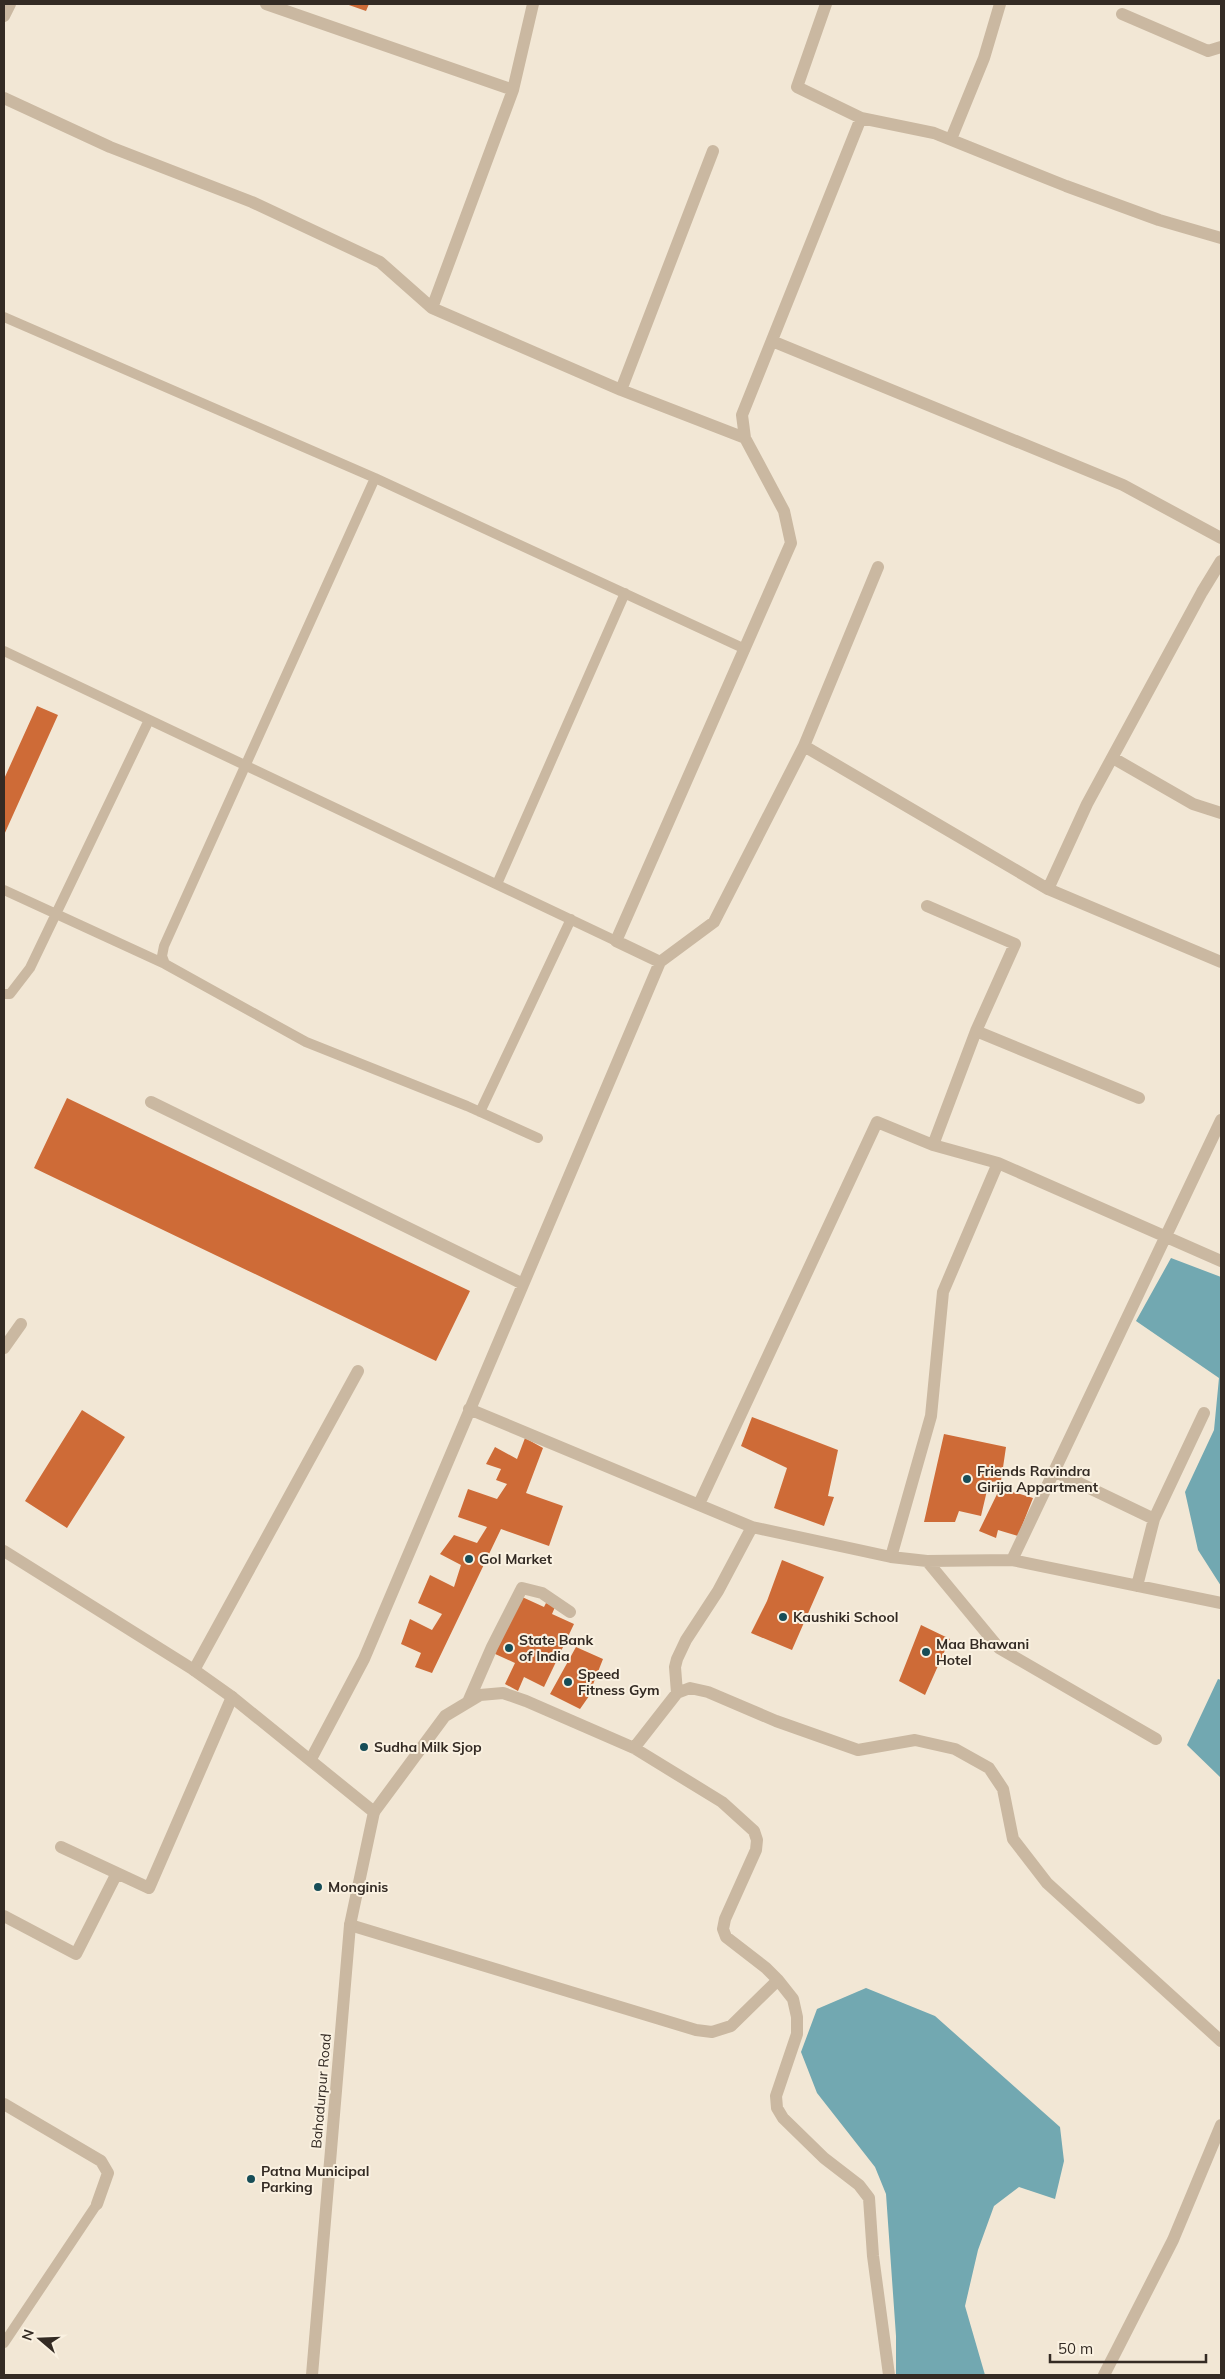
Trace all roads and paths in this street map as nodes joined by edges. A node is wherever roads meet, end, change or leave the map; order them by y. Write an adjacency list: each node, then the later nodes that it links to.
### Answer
1 (10, 4): 7 (street)
2 (266, 4): 9 (street)
3 (533, 4): 9 (street)
4 (826, 4): 11 (street)
5 (1000, 4): 12 (street)
6 (1122, 14): 8 (street)
7 (4, 16)
8 (1221, 47)
9 (513, 90): 15 (street)
10 (4, 98): 15 (street)
11 (861, 118): 12 (street); 17 (street)
12 (951, 139): 14 (street)
13 (714, 151): 18 (street)
14 (1221, 238)
15 (432, 308): 18 (street)
16 (4, 317): 20 (lane)
17 (772, 341): 19 (street); 21 (street)
18 (621, 390): 19 (street)
19 (745, 438): 25 (street)
20 (375, 478): 24 (lane); 30 (lane)
21 (1221, 538)
22 (1221, 562): 29 (street)
23 (878, 567): 28 (street)
24 (625, 593): 25 (lane); 32 (lane)
25 (745, 649): 38 (street)
26 (4, 651): 27 (lane)
27 (149, 720): 30 (lane); 36 (lane)
28 (804, 746): 33 (street); 39 (street)
29 (1113, 758): 31 (street); 33 (street)
30 (244, 765): 32 (lane); 41 (lane)
31 (1221, 813)
32 (497, 884): 37 (lane)
33 (1048, 889): 40 (street)
34 (4, 890): 36 (lane)
35 (927, 906): 43 (street)
36 (55, 915): 41 (lane); 42 (lane)
37 (571, 920): 38 (lane); 46 (lane)
38 (616, 941): 39 (street)
39 (660, 962): 53 (street)
40 (1221, 962)
41 (165, 964): 46 (lane)
42 (4, 994)
43 (976, 1031): 44 (street); 49 (street)
44 (1138, 1098)
45 (151, 1102): 53 (street)
46 (480, 1112): 48 (lane)
47 (1221, 1120): 51 (street)
48 (538, 1138)
49 (933, 1145): 50 (street); 60 (street)
50 (998, 1163): 51 (street); 64 (street)
51 (1167, 1236): 52 (street); 59 (street)
52 (1221, 1261)
53 (523, 1284): 57 (street)
54 (21, 1324): 55 (street)
55 (4, 1348)
56 (358, 1371): 70 (street)
57 (469, 1408): 60 (street); 76 (street)
58 (1204, 1413): 61 (street)
59 (1054, 1471): 61 (street); 65 (street)
60 (699, 1504): 62 (street)
61 (1154, 1519): 67 (street)
62 (752, 1527): 64 (street); 71 (street)
63 (4, 1551): 70 (street)
64 (891, 1557): 66 (street)
65 (1012, 1560): 66 (street); 67 (street)
66 (927, 1561): 74 (street)
67 (1137, 1586): 68 (street)
68 (1221, 1603)
69 (570, 1612): 73 (street)
70 (194, 1670): 72 (street)
71 (677, 1693): 75 (street); 83 (street)
72 (232, 1696): 76 (street); 79 (street)
73 (468, 1702): 75 (street); 77 (street)
74 (1156, 1739)
75 (634, 1748): 82 (street)
76 (311, 1759): 77 (street)
77 (374, 1812): 81 (street, Bahadurpur Road)
78 (61, 1846): 79 (street)
79 (117, 1873): 80 (street)
80 (4, 1916)
81 (350, 1925): 82 (street); 88 (street, Bahadurpur Road)
82 (778, 1980): 89 (street)
83 (1221, 2041)
84 (4, 2104): 86 (street)
85 (1221, 2125): 90 (street)
86 (97, 2204): 87 (lane)
87 (4, 2343)
88 (312, 2375)
89 (889, 2375)
90 (1104, 2375)

